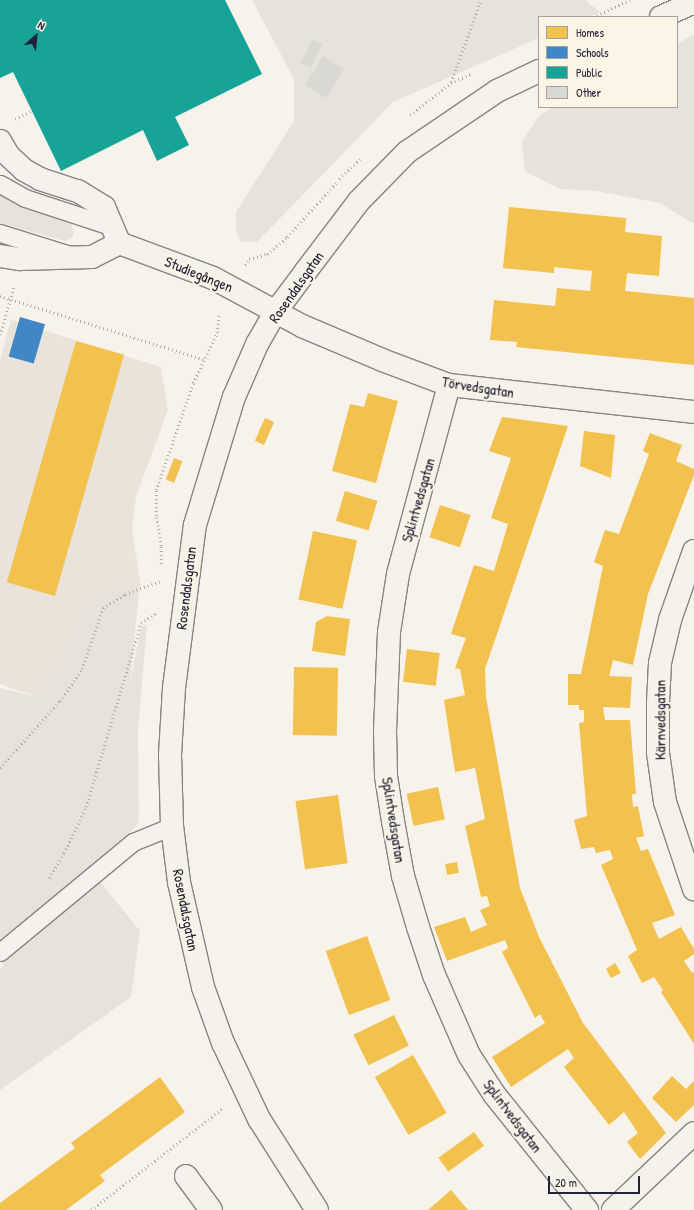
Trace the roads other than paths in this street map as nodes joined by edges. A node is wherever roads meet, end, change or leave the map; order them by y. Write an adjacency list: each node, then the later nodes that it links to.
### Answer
1 (694, 2): 2 (street)
2 (663, 16)
3 (538, 71): 10 (street, Rosendalsgatan)
4 (0, 141): 7 (street)
5 (0, 184): 7 (lane)
6 (0, 233): 9 (lane)
7 (116, 235): 9 (street); 10 (street, Studiegången)
8 (10, 258): 9 (street)
9 (77, 258)
10 (276, 311): 11 (street, Törvedsgatan); 14 (street, Rosendalsgatan)
11 (449, 385): 12 (street, Törvedsgatan); 21 (street, Splintvedsgatan)
12 (694, 412)
13 (694, 551): 15 (street, Kärnvedsgatan)
14 (172, 826): 16 (lane); 20 (street, Rosendalsgatan)
15 (694, 889)
16 (0, 952)
17 (694, 1133): 22 (street)
18 (186, 1176): 19 (street)
19 (211, 1210)
20 (317, 1210)
21 (587, 1210)
22 (612, 1210)

